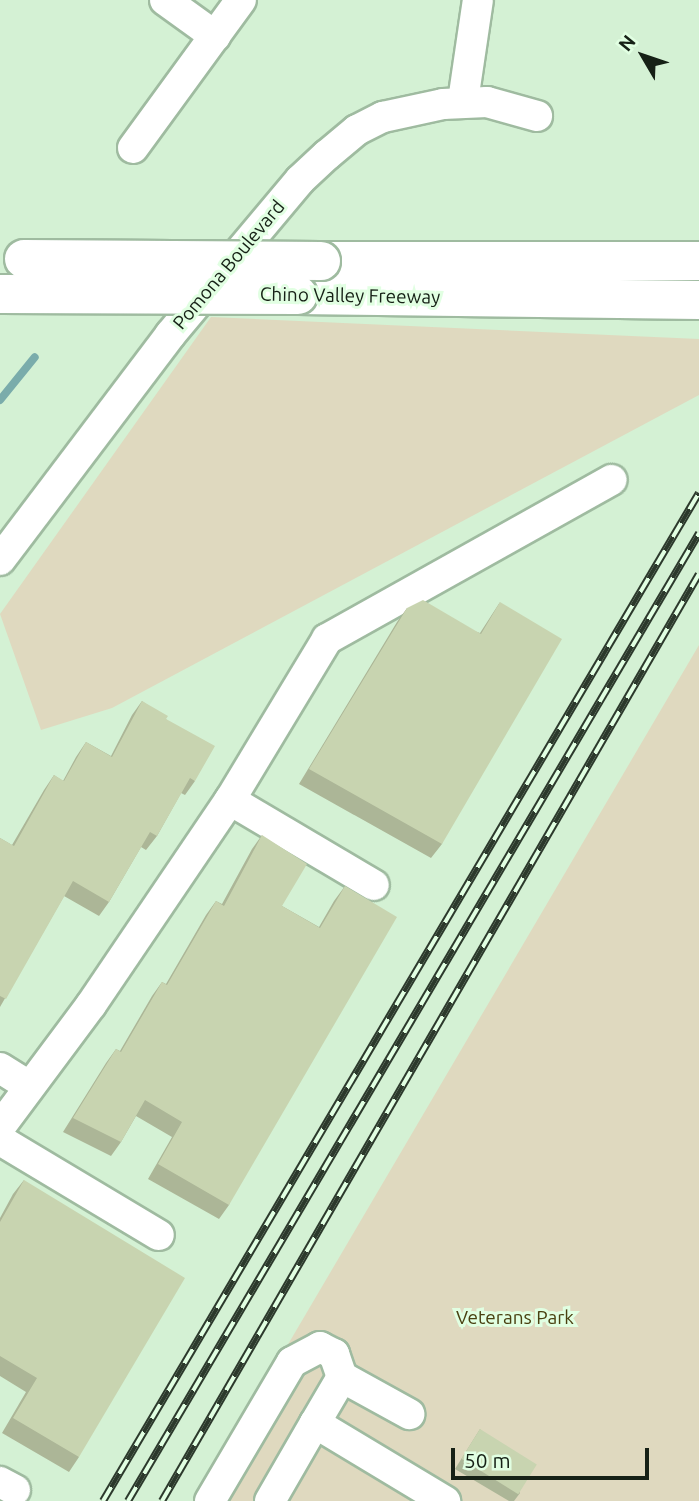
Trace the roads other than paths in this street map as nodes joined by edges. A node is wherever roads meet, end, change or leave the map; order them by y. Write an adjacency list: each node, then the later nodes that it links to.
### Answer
1 (164, 0): 4 (street)
2 (241, 0): 4 (street)
3 (478, 0): 5 (street)
4 (215, 36): 7 (street)
5 (463, 101): 6 (street, Pomona Boulevard); 13 (street, Pomona Boulevard)
6 (537, 116)
7 (132, 148)
8 (12, 258): 9 (highway, Chino Valley Freeway, bridge)
9 (699, 261)
10 (0, 294): 11 (highway, Chino Valley Freeway, bridge)
11 (699, 300)
12 (612, 481): 14 (street)
13 (0, 560)
14 (230, 800): 15 (street); 17 (street)
15 (374, 885)
16 (0, 1068): 17 (street)
17 (29, 1086): 18 (street)
18 (0, 1127)
19 (0, 1140): 20 (street)
20 (159, 1235)
21 (342, 1377): 22 (street); 23 (street); 24 (street)
22 (409, 1414)
23 (315, 1423): 25 (street); 26 (street)
24 (210, 1501)
25 (270, 1501)
26 (445, 1501)

